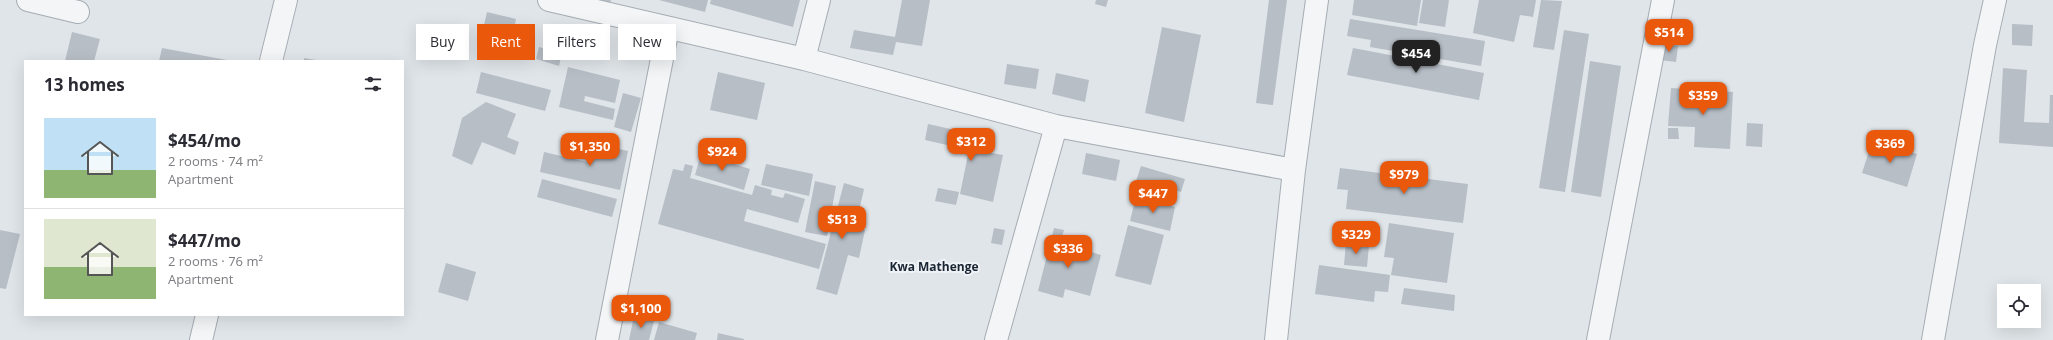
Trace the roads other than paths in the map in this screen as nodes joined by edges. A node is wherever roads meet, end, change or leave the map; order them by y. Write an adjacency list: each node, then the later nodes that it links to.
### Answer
1 (28, 0): 8 (street)
2 (286, 0): 12 (street)
3 (549, 0): 9 (street)
4 (819, 0): 11 (street)
5 (1317, 0): 15 (street)
6 (1663, 0): 21 (street)
7 (1995, 0): 22 (street)
8 (78, 12)
9 (651, 24)
10 (676, 30): 11 (street)
11 (804, 59): 14 (street)
12 (271, 60)
13 (662, 60): 18 (street)
14 (1056, 126): 15 (street); 19 (street)
15 (1294, 170): 20 (street)
16 (207, 316): 17 (street)
17 (201, 340)
18 (607, 340)
19 (996, 340)
20 (1276, 340)
21 (1598, 340)
22 (1933, 340)

